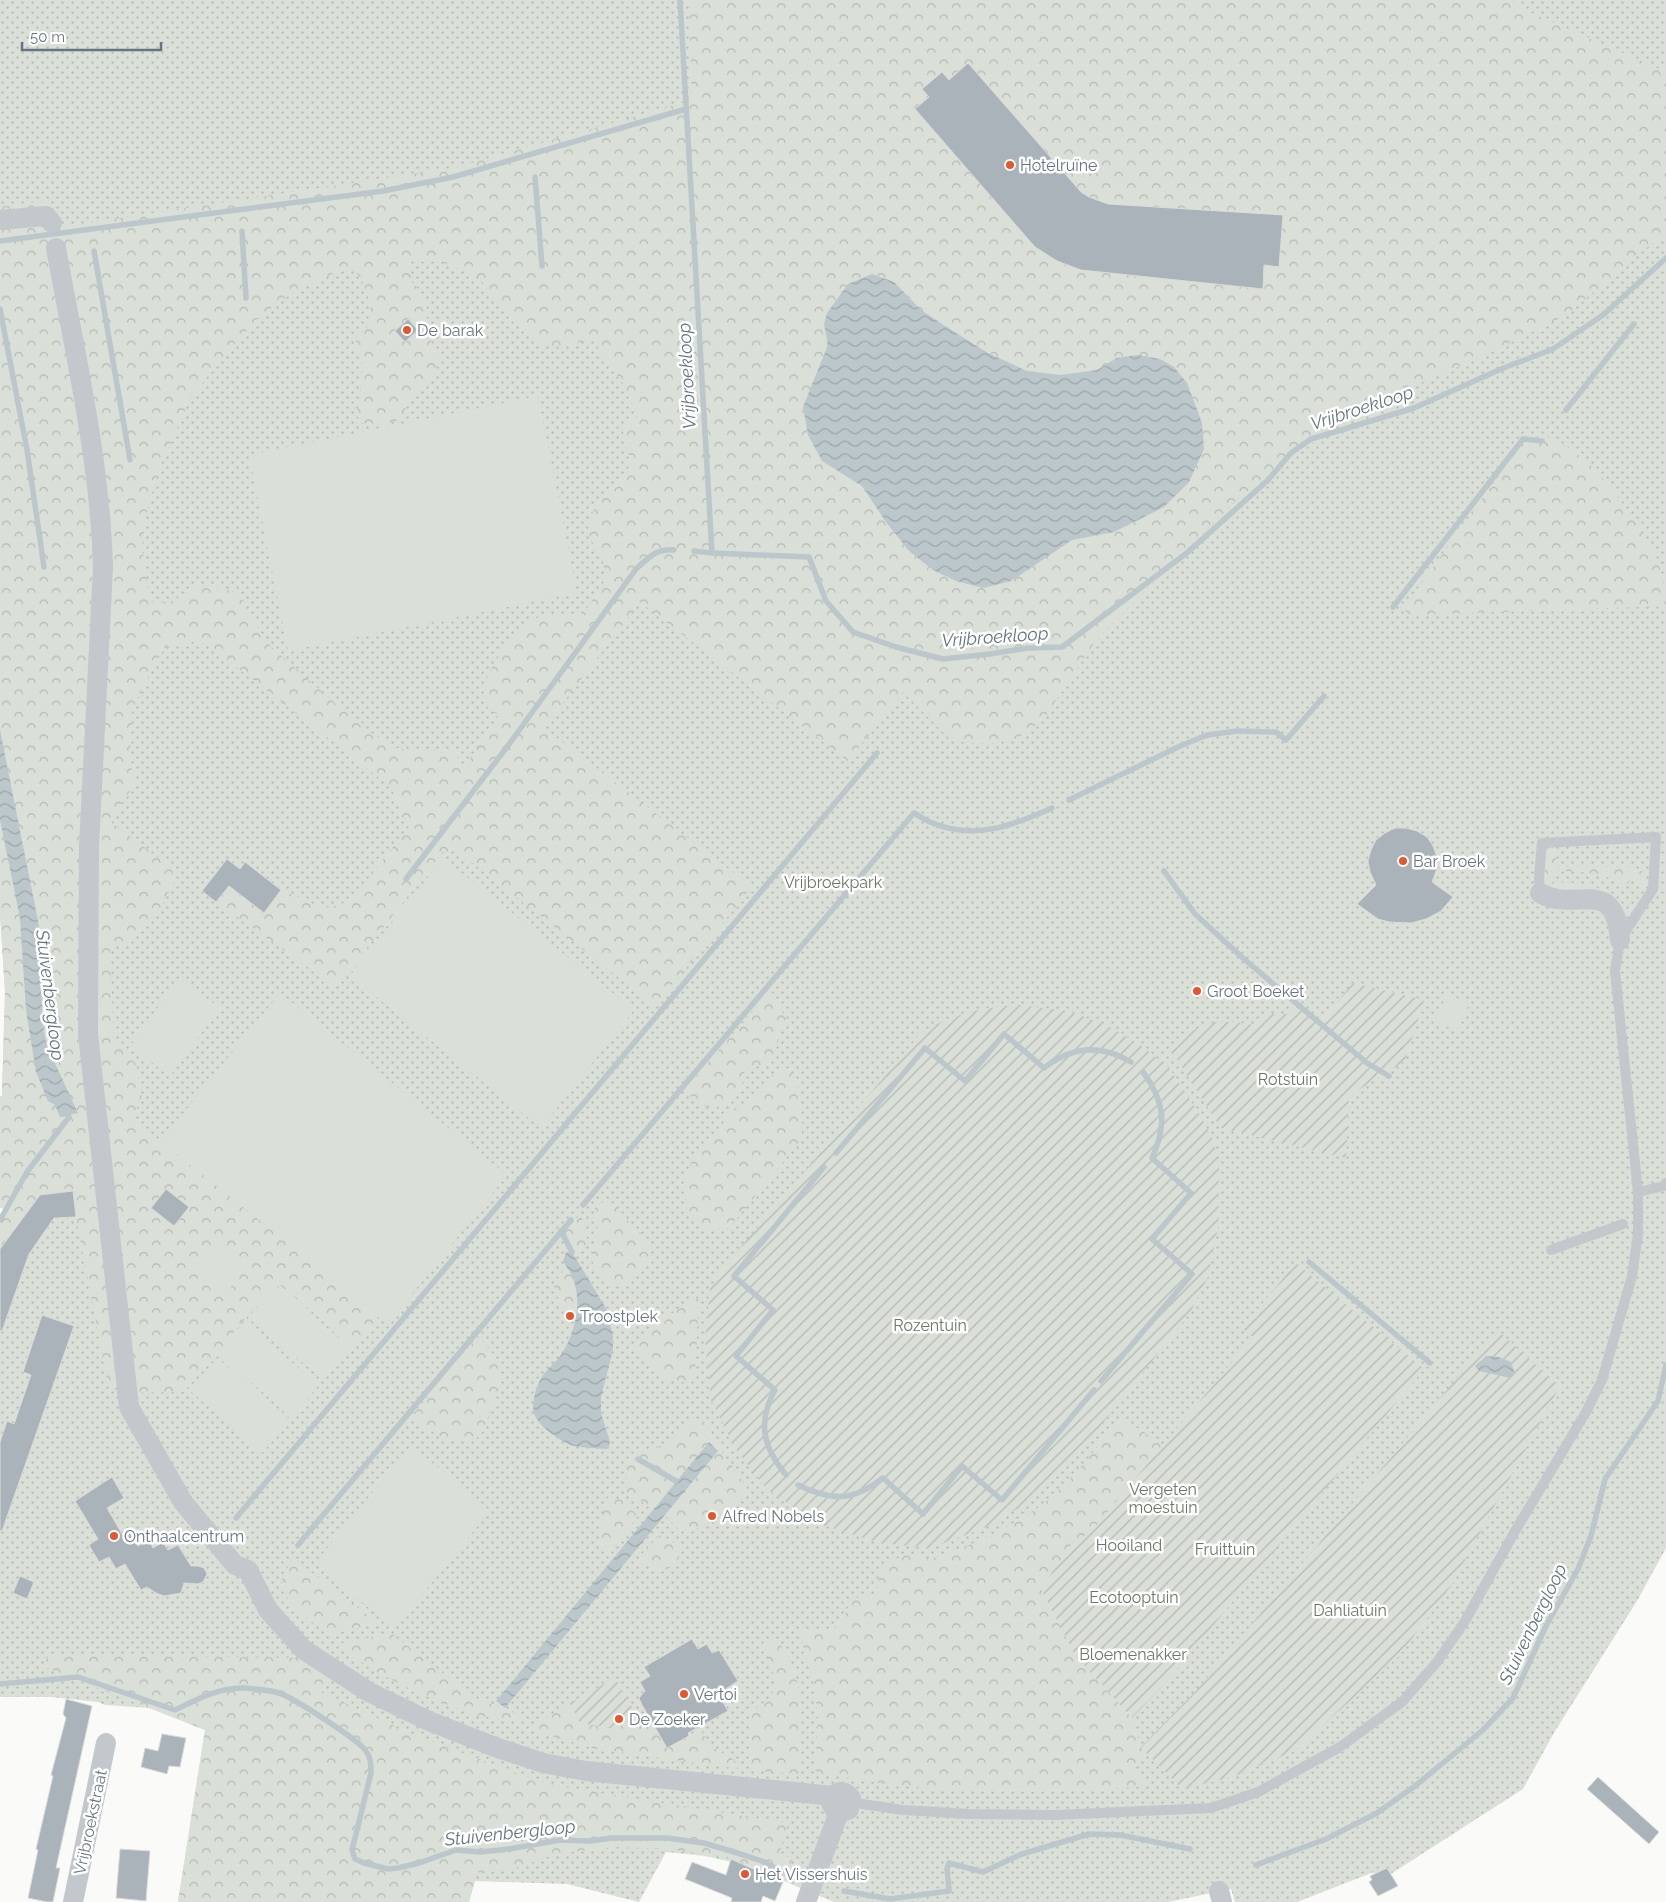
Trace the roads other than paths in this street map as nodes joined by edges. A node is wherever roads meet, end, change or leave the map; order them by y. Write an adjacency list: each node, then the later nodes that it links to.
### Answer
1 (0, 220): 2 (street)
2 (52, 223)
3 (56, 248): 11 (street)
4 (1540, 893): 5 (street); 5 (lane)
5 (1620, 940): 7 (lane)
6 (1666, 1183): 7 (lane)
7 (1638, 1192): 11 (lane)
8 (1623, 1224): 9 (lane)
9 (1551, 1250)
10 (106, 1743): 13 (street, Vrijbroekstraat)
11 (846, 1803): 12 (street)
12 (807, 1900)
13 (73, 1902)

